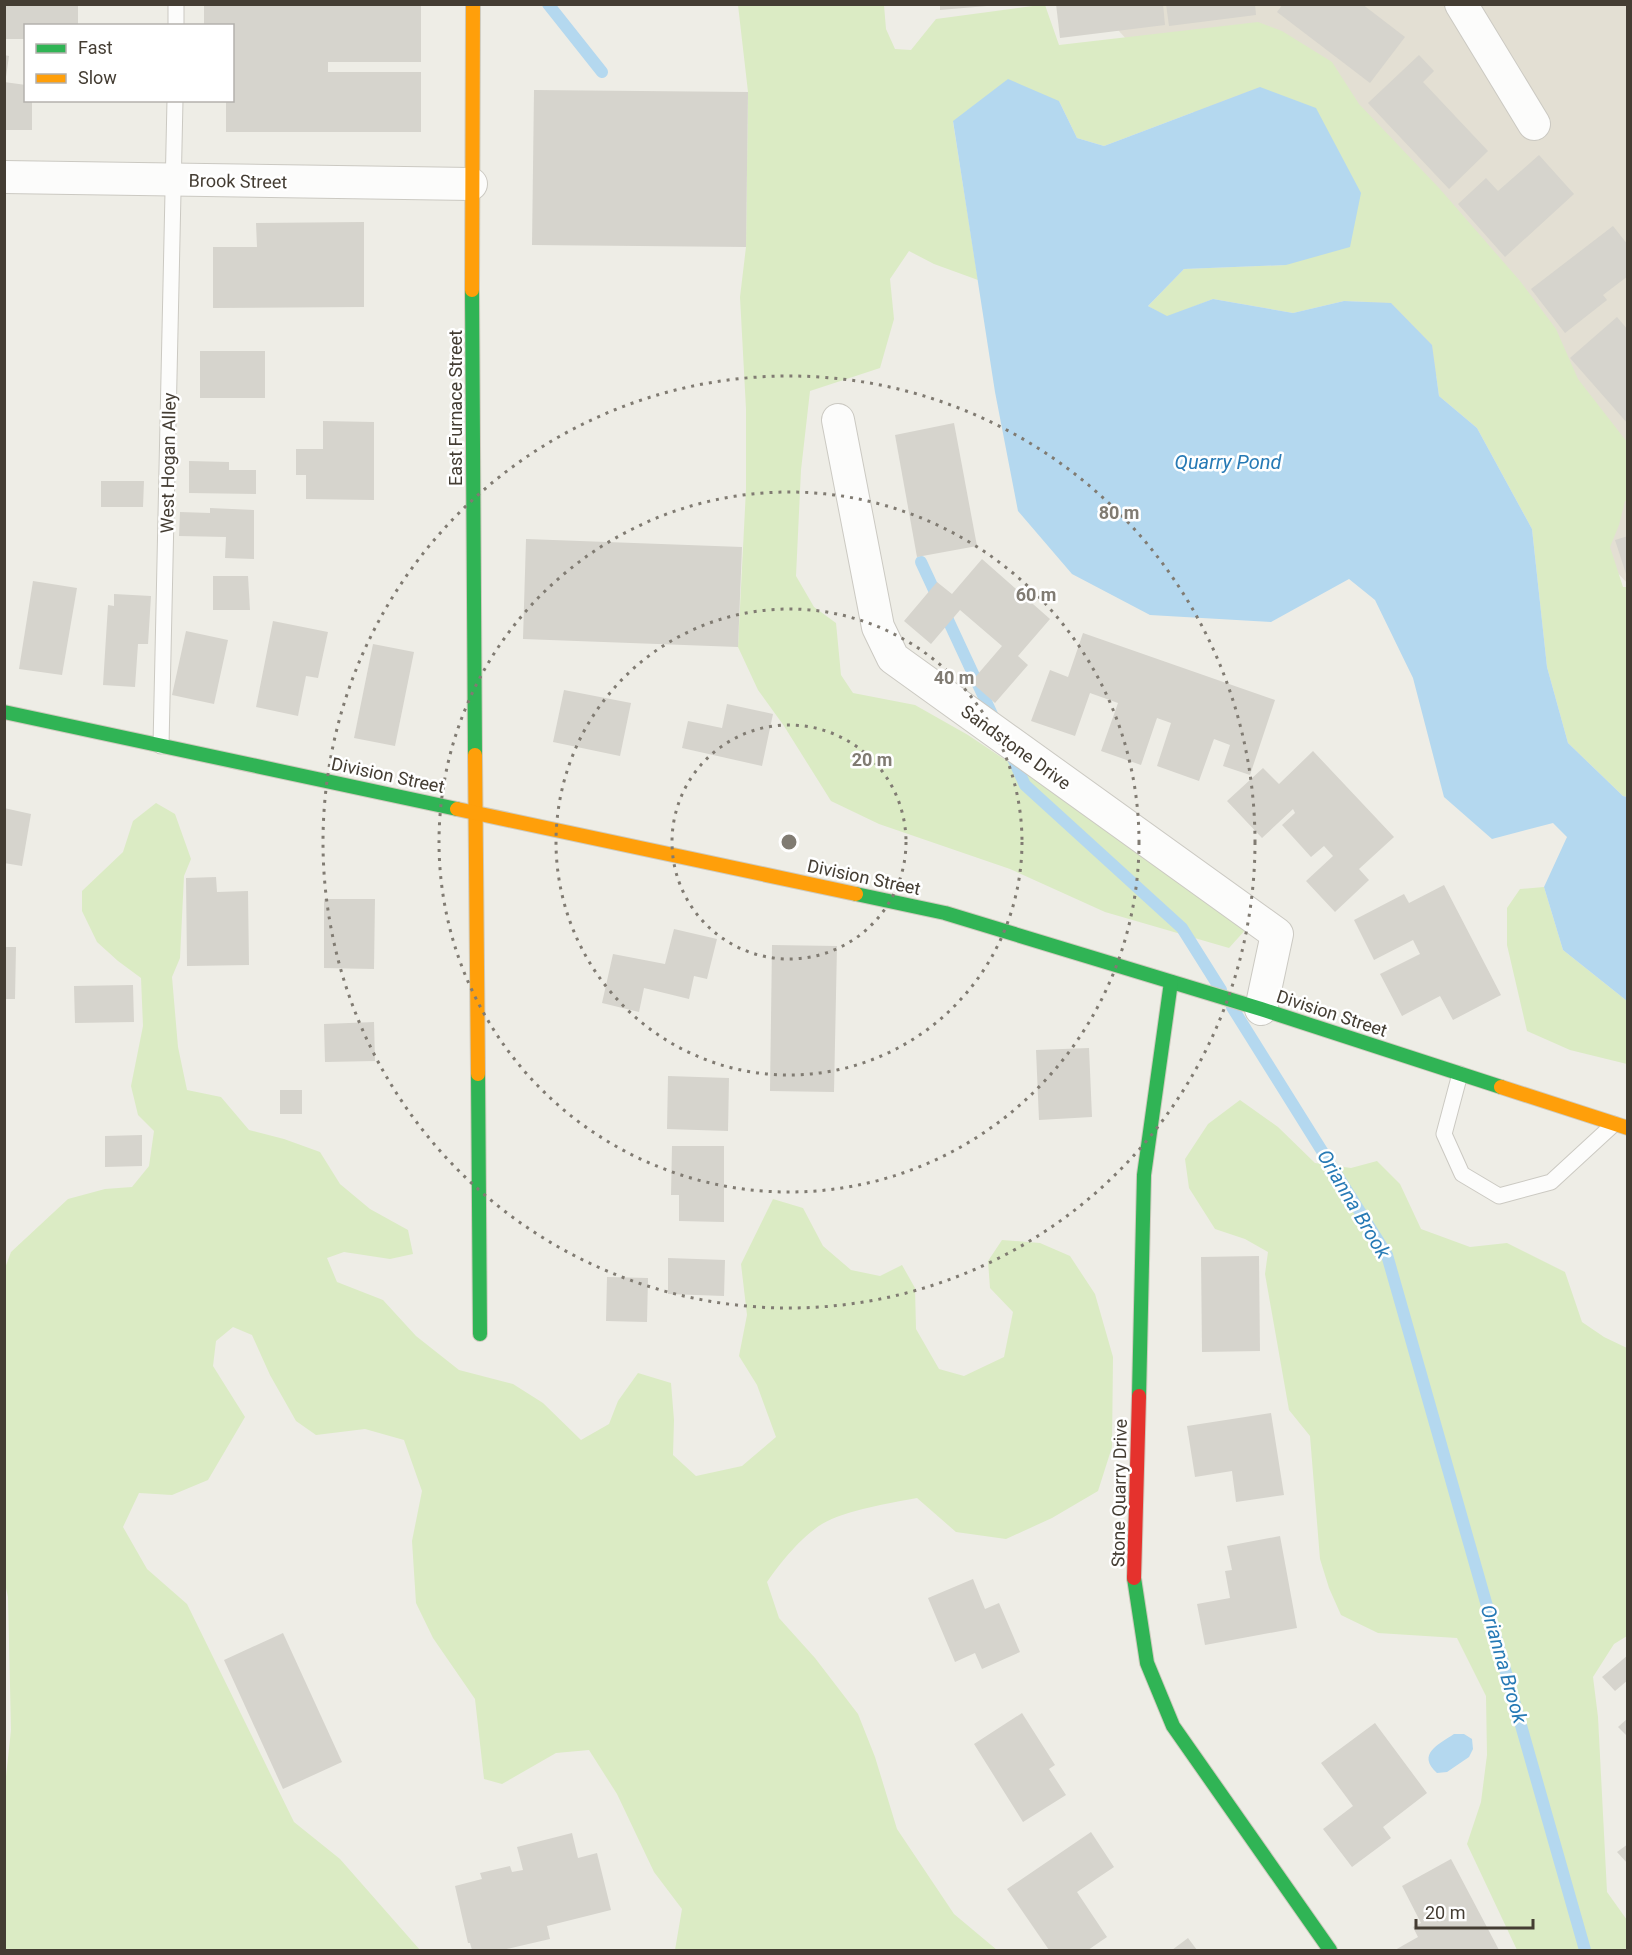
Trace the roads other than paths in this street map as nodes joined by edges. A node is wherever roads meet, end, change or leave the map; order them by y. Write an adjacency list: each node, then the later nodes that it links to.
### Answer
1 (176, 4): 4 (lane)
2 (473, 4): 9 (street, East Furnace Street)
3 (1461, 4): 6 (street)
4 (176, 24)
5 (175, 102): 8 (lane, West Hogan Alley)
6 (1534, 124)
7 (4, 177): 8 (street, Brook Street)
8 (175, 181): 9 (street, Brook Street); 12 (lane, West Hogan Alley)
9 (471, 184): 13 (street, East Furnace Street)
10 (838, 420): 15 (street, Sandstone Drive)
11 (4, 712): 12 (street, Division Street)
12 (161, 746): 13 (street, Division Street)
13 (475, 812): 14 (street, Division Street); 18 (street, East Furnace Street)
14 (1172, 982): 15 (street, Division Street); 19 (street, Stone Quarry Drive)
15 (1261, 1009): 16 (street, Division Street)
16 (1460, 1074): 17 (street, Division Street); 17 (lane)
17 (1621, 1126)
18 (480, 1334)
19 (1330, 1950)

